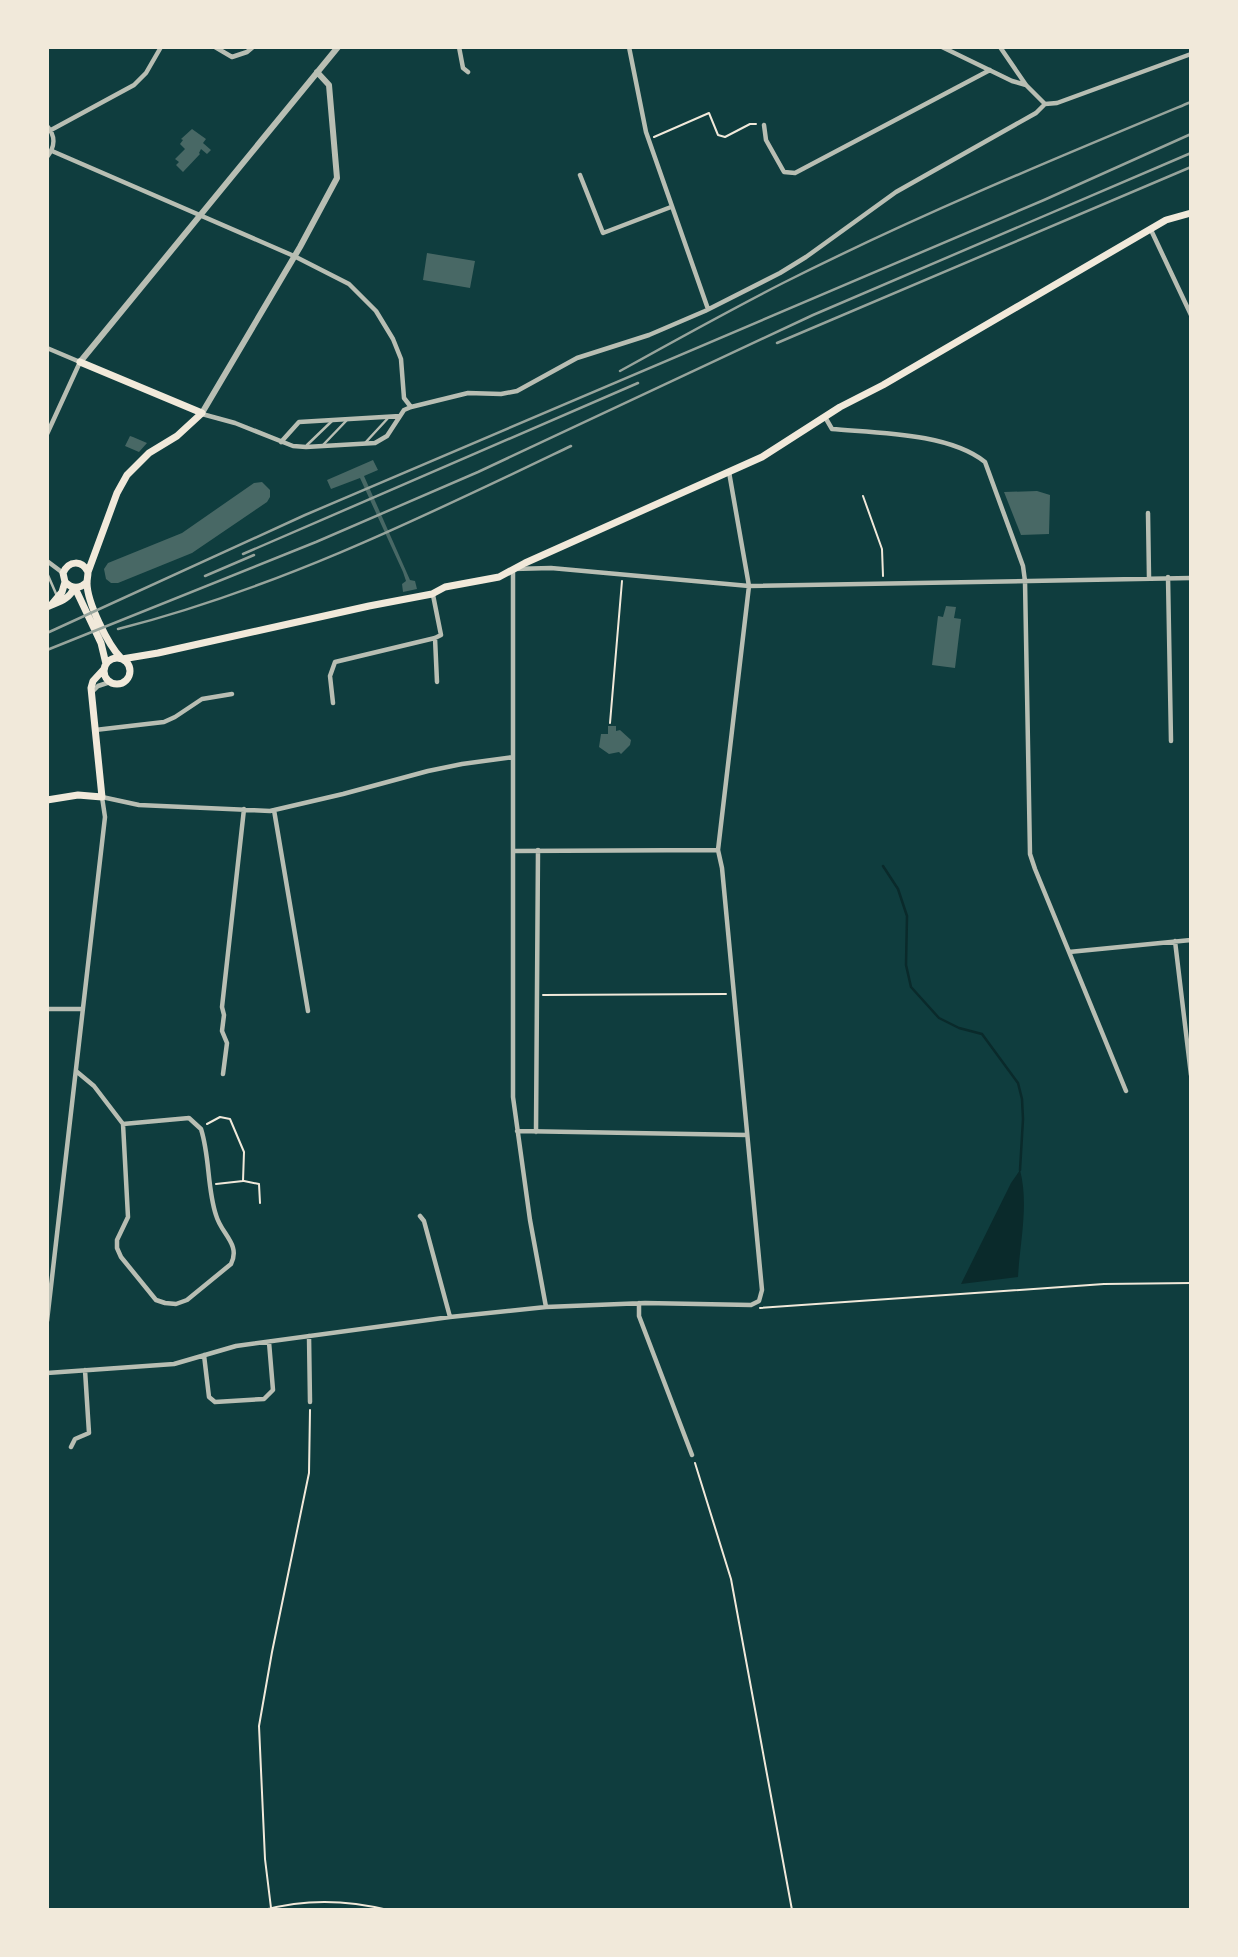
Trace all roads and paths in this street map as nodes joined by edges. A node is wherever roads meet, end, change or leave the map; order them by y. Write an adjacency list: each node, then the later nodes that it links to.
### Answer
1 (161, 47): 16 (street)
2 (215, 47): 3 (street)
3 (253, 47)
4 (338, 47): 11 (street)
5 (459, 47): 12 (street)
6 (629, 47): 17 (street)
7 (942, 47): 10 (street)
8 (1000, 47): 13 (street)
9 (1191, 54): 14 (street)
10 (990, 70): 13 (street); 15 (street)
11 (317, 72): 23 (street); 25 (street)
12 (468, 72)
13 (1026, 85): 14 (street)
14 (1045, 104): 26 (street)
15 (764, 125): 17 (path)
16 (49, 128): 18 (street)
17 (649, 140): 21 (street)
18 (52, 151): 19 (street); 23 (street)
19 (47, 157)
20 (580, 175): 21 (street)
21 (671, 207): 26 (street)
22 (1191, 213): 24 (main road)
23 (199, 215): 25 (street); 29 (street)
24 (1151, 230): 27 (street); 33 (main road)
25 (294, 256): 30 (street); 31 (street)
26 (708, 309): 30 (street)
27 (1191, 315)
28 (47, 348): 29 (street)
29 (80, 362): 31 (main road); 37 (street)
30 (411, 407): 32 (street)
31 (202, 413): 38 (street); 47 (main road)
32 (400, 416): 34 (street); 39 (street)
33 (825, 416): 42 (main road); 54 (street)
34 (389, 417): 35 (street); 39 (lane)
35 (347, 420): 36 (street); 40 (lane)
36 (332, 421): 38 (street); 41 (lane)
37 (47, 434)
38 (281, 442): 41 (street)
39 (364, 443): 40 (street)
40 (321, 446): 41 (street)
41 (306, 447)
42 (729, 472): 46 (main road); 58 (street)
43 (863, 496): 57 (path)
44 (1148, 513): 50 (street)
45 (47, 561): 49 (street)
46 (513, 569): 58 (street); 60 (main road); 73 (street)
47 (88, 572): 49 (main road); 56 (main road)
48 (47, 573): 61 (lane)
49 (63, 573): 55 (main road)
50 (1149, 577): 51 (street); 54 (street)
51 (1168, 577): 52 (street); 72 (street)
52 (1191, 578)
53 (622, 579): 70 (path)
54 (1025, 581): 57 (street); 83 (street)
55 (65, 582): 59 (main road); 61 (main road)
56 (87, 582): 59 (main road); 63 (main road)
57 (882, 585): 58 (street)
58 (749, 586): 79 (street)
59 (75, 588): 61 (main road); 64 (main road)
60 (432, 594): 62 (street); 63 (main road)
61 (52, 603)
62 (435, 638): 66 (street); 69 (street)
63 (121, 658): 64 (main road); 65 (main road)
64 (105, 666): 65 (main road); 67 (main road)
65 (110, 682): 67 (street)
66 (437, 682)
67 (91, 693): 71 (main road)
68 (232, 694): 71 (street)
69 (333, 703)
70 (610, 723)
71 (95, 730): 74 (main road)
72 (1171, 741)
73 (513, 757): 77 (street); 80 (street)
74 (102, 797): 75 (main road); 76 (street); 87 (street)
75 (47, 800)
76 (244, 810): 77 (street); 90 (street)
77 (274, 810): 88 (street)
78 (538, 850): 79 (street); 80 (street); 85 (street)
79 (718, 850): 84 (street)
80 (513, 851): 95 (street)
81 (1191, 940): 82 (street)
82 (1175, 941): 83 (street); 91 (street)
83 (1069, 951): 92 (street)
84 (734, 993): 85 (path); 97 (street)
85 (537, 995): 96 (street)
86 (47, 1009): 87 (street)
87 (83, 1009): 89 (street)
88 (308, 1011)
89 (76, 1071): 93 (street); 107 (street)
90 (223, 1074)
91 (1191, 1075)
92 (1126, 1091)
93 (123, 1124): 94 (street); 99 (street)
94 (201, 1129): 98 (path); 99 (street)
95 (517, 1131): 96 (street); 105 (street)
96 (536, 1132): 97 (street)
97 (747, 1135): 104 (street)
98 (243, 1181): 99 (path); 100 (path)
99 (211, 1185)
100 (260, 1203)
101 (420, 1216): 106 (street)
102 (1191, 1283): 104 (path)
103 (639, 1303): 104 (street); 105 (street); 115 (street)
104 (751, 1305)
105 (546, 1307): 106 (street)
106 (450, 1317): 108 (street)
107 (47, 1321)
108 (309, 1336): 109 (street); 113 (street)
109 (270, 1342): 110 (street); 110 (street)
110 (204, 1356): 111 (street)
111 (85, 1370): 112 (street); 114 (street)
112 (47, 1373)
113 (310, 1402): 116 (path)
114 (71, 1447)
115 (692, 1455): 119 (path)
116 (271, 1908): 117 (path); 118 (path)
117 (264, 1910)
118 (388, 1910)
119 (792, 1910)

